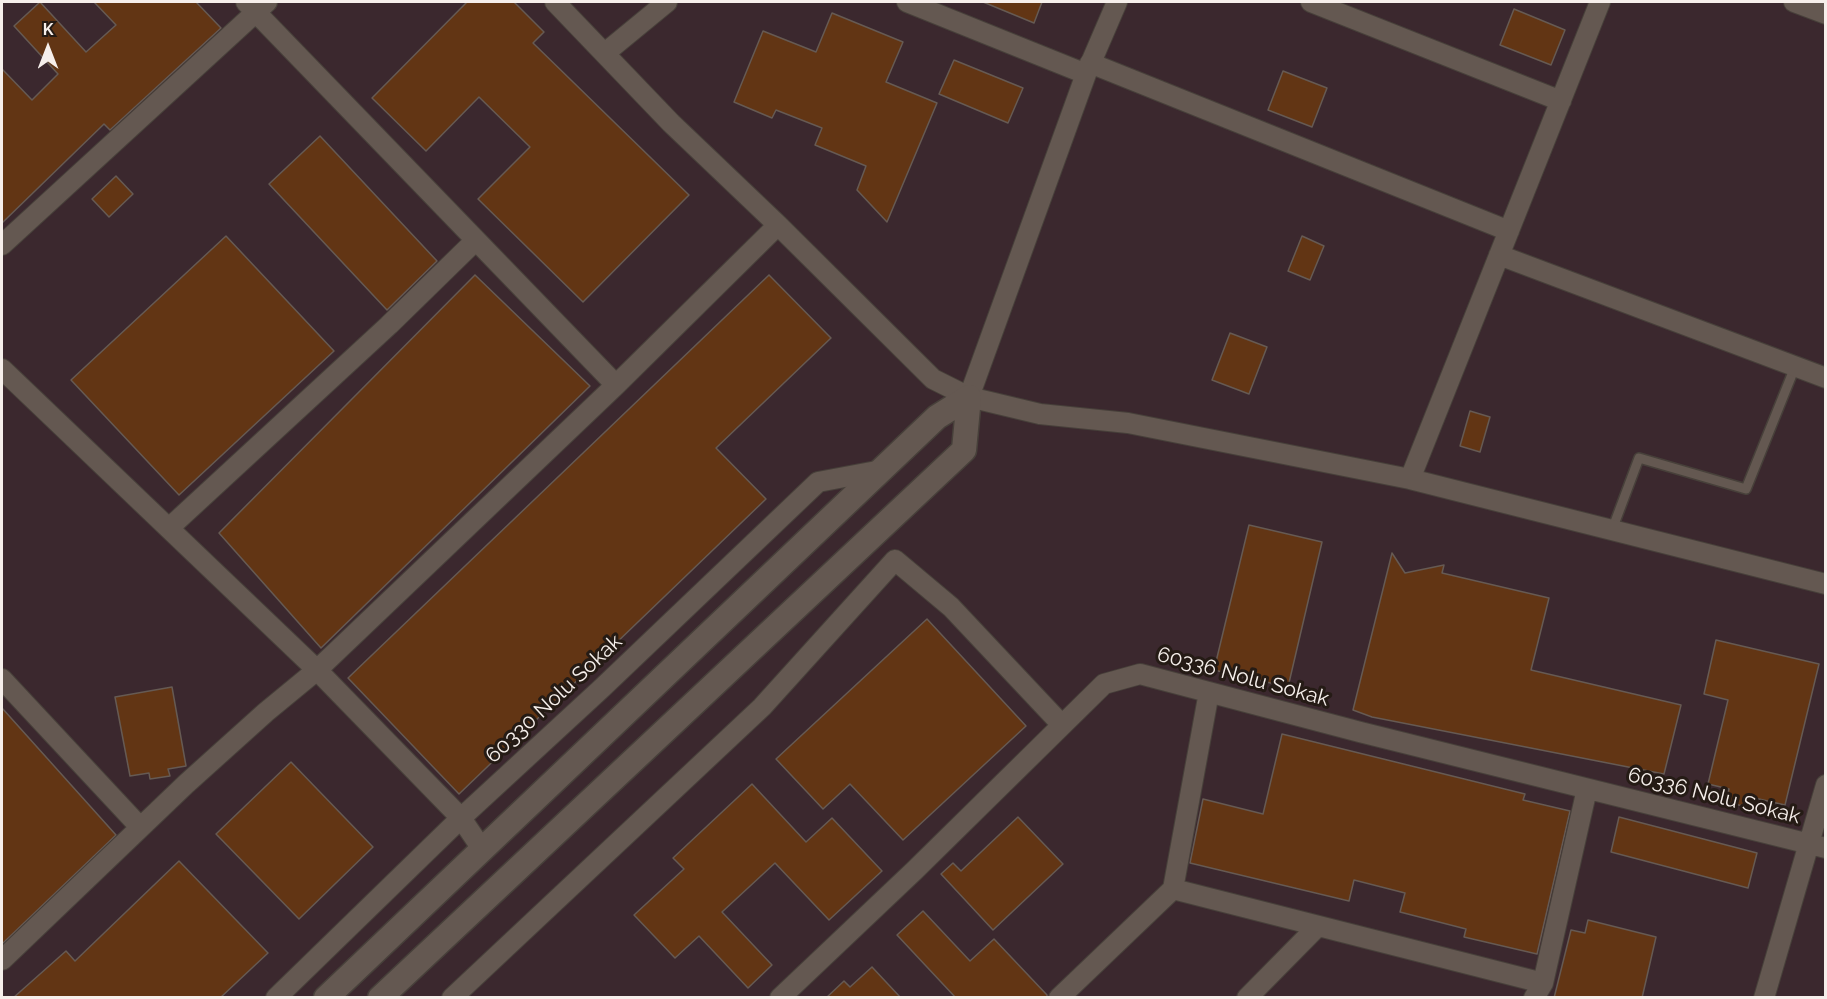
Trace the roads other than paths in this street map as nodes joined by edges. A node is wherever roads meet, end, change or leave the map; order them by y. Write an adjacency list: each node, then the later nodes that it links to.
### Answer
1 (555, 2): 10 (street)
2 (667, 2): 10 (street)
3 (908, 2): 11 (street)
4 (1117, 2): 11 (street)
5 (1311, 2): 12 (street)
6 (1600, 2): 12 (street)
7 (1794, 2): 9 (street)
8 (257, 5): 15 (street); 16 (street)
9 (1826, 14)
10 (605, 53): 13 (street)
11 (1088, 68): 14 (street); 22 (street)
12 (1561, 101): 14 (street)
13 (778, 225): 21 (street); 22 (street)
14 (1509, 231): 17 (street)
15 (476, 240): 21 (street); 25 (street)
16 (2, 245)
17 (1499, 255): 18 (street); 24 (street)
18 (1795, 366): 20 (street); 26 (lane)
19 (2, 369): 25 (street)
20 (1826, 378)
21 (616, 385): 28 (street)
22 (969, 397): 23 (street); 24 (street); 44 (street)
23 (882, 470): 34 (street, 60330 Nolu Sokak); 37 (street)
24 (1410, 479): 26 (street)
25 (169, 528): 28 (street)
26 (1612, 530): 27 (street)
27 (1826, 584)
28 (318, 670): 34 (street); 35 (street)
29 (2, 680): 35 (street)
30 (1209, 692): 31 (street, 60336 Nolu Sokak); 33 (street, 60336 Nolu Sokak); 38 (street)
31 (1062, 725): 45 (street); 46 (street, 60336 Nolu Sokak)
32 (1826, 785): 36 (street)
33 (1587, 789): 36 (street, 60336 Nolu Sokak); 41 (street)
34 (461, 818): 37 (street); 42 (street, 60330 Nolu Sokak)
35 (140, 827): 40 (street)
36 (1817, 847): 49 (street)
37 (482, 849): 43 (street)
38 (1173, 889): 39 (street); 47 (street)
39 (1318, 926): 41 (street); 48 (street)
40 (2, 960)
41 (1538, 990)
42 (276, 998)
43 (326, 998)
44 (380, 998)
45 (452, 998)
46 (780, 998)
47 (1059, 998)
48 (1247, 998)
49 (1764, 998)

